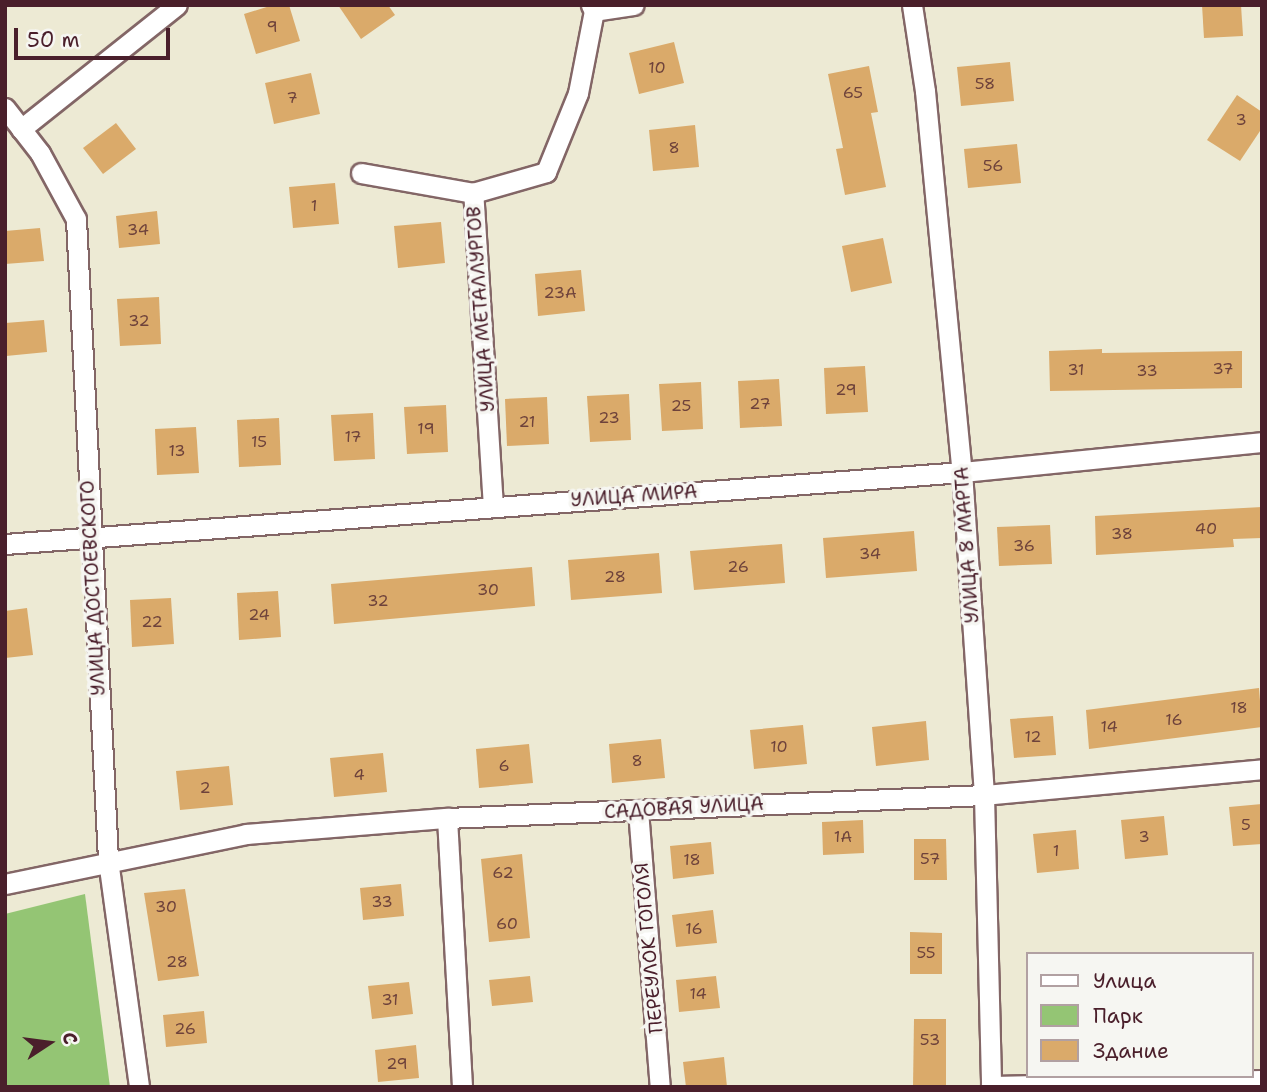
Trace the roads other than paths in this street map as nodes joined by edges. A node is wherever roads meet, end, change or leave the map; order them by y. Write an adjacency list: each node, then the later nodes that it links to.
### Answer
1 (177, 5): 6 (street)
2 (634, 5): 4 (street)
3 (912, 5): 10 (street, УЛИЦА 8 МАРТА)
4 (592, 8): 8 (street, УЛИЦА МЕТАЛЛУРГОВ)
5 (5, 108): 6 (street, УЛИЦА ДОСТОЕВСКОГО)
6 (21, 129): 12 (street, УЛИЦА ДОСТОЕВСКОГО)
7 (361, 173): 8 (street)
8 (473, 194): 11 (street, УЛИЦА МЕТАЛЛУРГОВ)
9 (1262, 442): 10 (street, УЛИЦА МИРА)
10 (962, 472): 11 (street, УЛИЦА МИРА); 15 (street, УЛИЦА 8 МАРТА)
11 (493, 507): 12 (street, УЛИЦА МИРА)
12 (90, 537): 13 (street, УЛИЦА МИРА); 18 (street, УЛИЦА ДОСТОЕВСКОГО)
13 (5, 544)
14 (1262, 769): 15 (street, САДОВАЯ УЛИЦА)
15 (984, 795): 16 (street, САДОВАЯ УЛИЦА); 24 (street, УЛИЦА 8 МАРТА)
16 (638, 810): 17 (street, САДОВАЯ УЛИЦА); 23 (street, ПЕРЕУЛОК ГОГОЛЯ)
17 (447, 818): 18 (street, САДОВАЯ УЛИЦА); 22 (street)
18 (108, 860): 19 (street, САДОВАЯ УЛИЦА); 21 (street, УЛИЦА ДОСТОЕВСКОГО)
19 (5, 884)
20 (1262, 1080): 24 (street)
21 (139, 1087)
22 (462, 1087)
23 (660, 1087)
24 (991, 1087)

